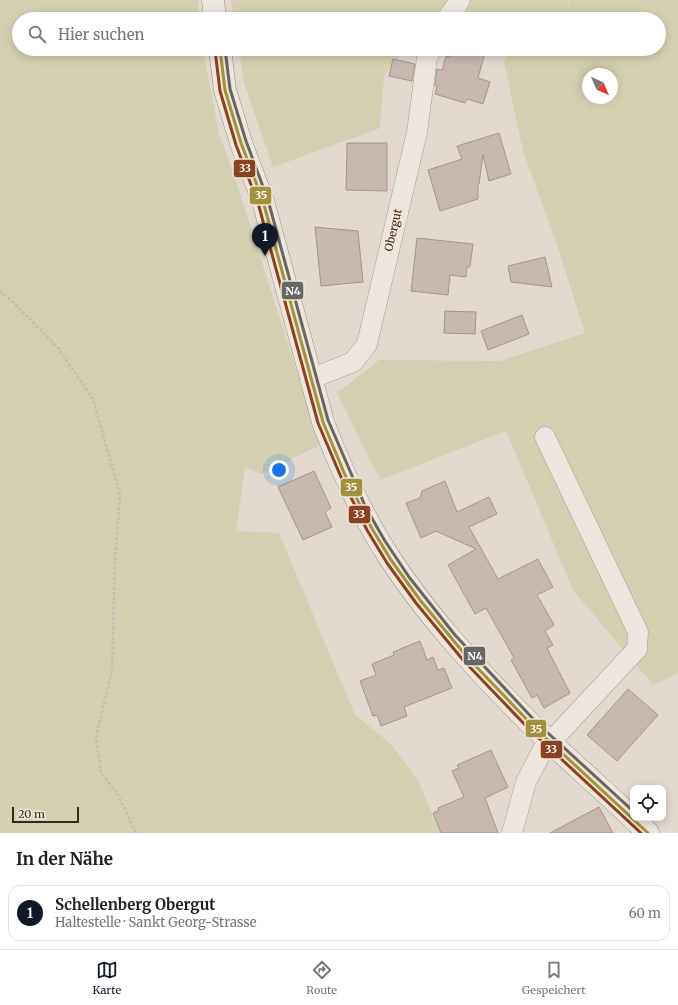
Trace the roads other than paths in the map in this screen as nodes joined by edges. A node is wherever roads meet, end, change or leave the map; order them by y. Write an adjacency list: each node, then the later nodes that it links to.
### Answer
1 (212, 0): 3 (street)
2 (460, 0): 4 (street)
3 (214, 12)
4 (452, 12)
5 (221, 56): 7 (street)
6 (428, 56): 7 (street, Obergut)
7 (310, 379): 9 (street)
8 (545, 437): 9 (street)
9 (551, 742): 10 (street); 11 (street)
10 (512, 833)
11 (648, 833)

